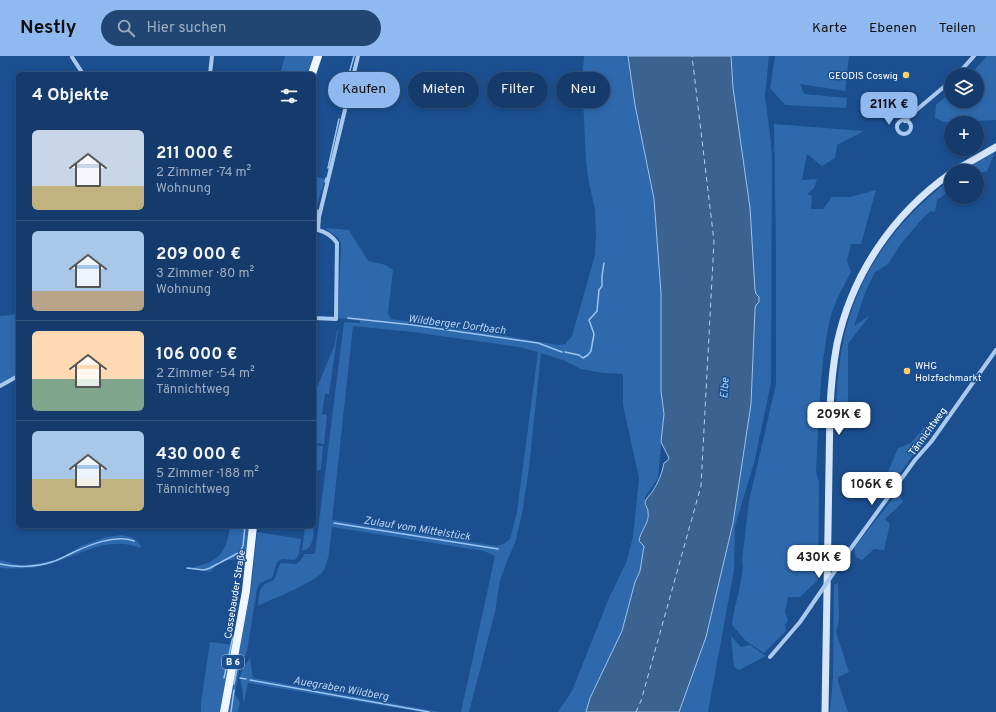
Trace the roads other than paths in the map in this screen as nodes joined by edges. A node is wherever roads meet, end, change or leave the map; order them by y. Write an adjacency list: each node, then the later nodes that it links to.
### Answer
1 (212, 56): 8 (street)
2 (318, 56): 9 (main road)
3 (358, 56): 15 (street)
4 (974, 56): 6 (street)
5 (72, 57): 7 (street)
6 (963, 68)
7 (82, 72)
8 (210, 72)
9 (313, 72)
10 (944, 87): 11 (street)
11 (906, 121)
12 (996, 147): 13 (main road)
13 (966, 164)
14 (944, 178): 23 (main road)
15 (316, 231): 16 (street)
16 (316, 318)
17 (996, 350): 21 (street, Tännichtweg, bridge)
18 (16, 377): 19 (street)
19 (0, 386)
20 (253, 528): 22 (main road, Cossebauder Straße / B 6)
21 (770, 657)
22 (224, 712)
23 (825, 712)

